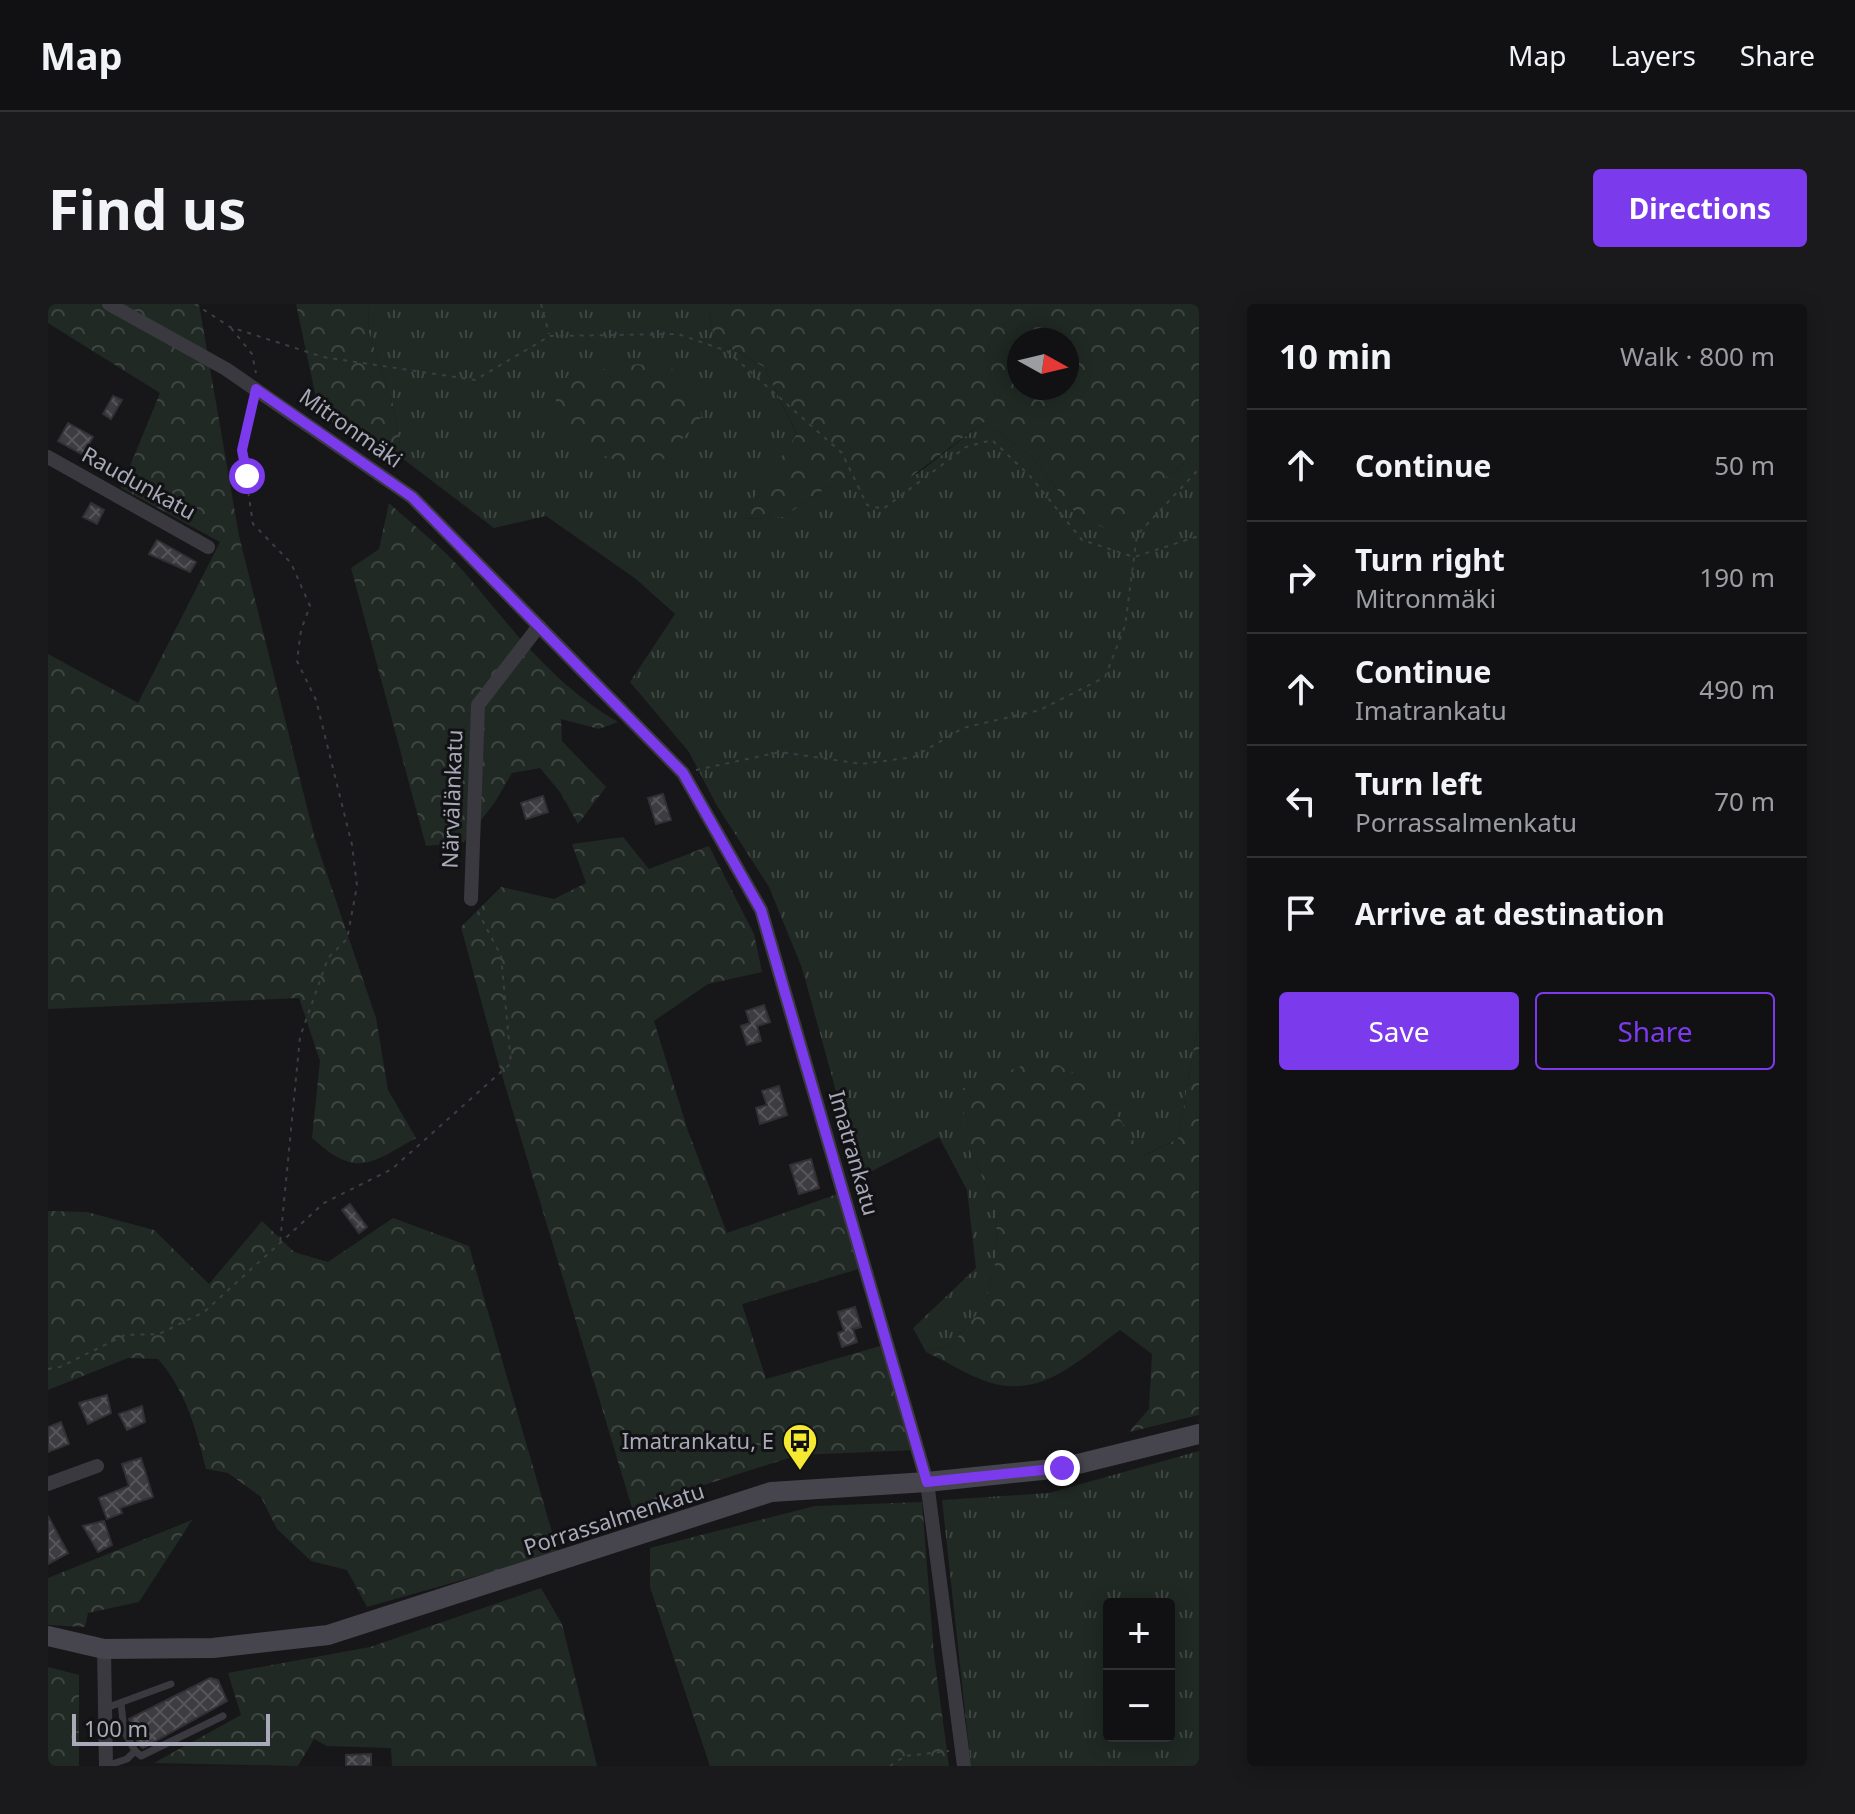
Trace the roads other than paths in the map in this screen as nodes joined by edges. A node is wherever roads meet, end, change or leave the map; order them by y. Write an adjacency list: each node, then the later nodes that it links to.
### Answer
1 (109, 304): 4 (street, Mitronmäki)
2 (48, 457): 3 (street, Raudunkatu)
3 (208, 547)
4 (539, 626): 5 (street, Närvälänkatu); 8 (street, Imatrankatu)
5 (471, 899)
6 (1199, 1434): 8 (street, Porrassalmenkatu)
7 (97, 1466): 9 (street)
8 (927, 1482): 11 (street, Porrassalmenkatu); 18 (street, Imatrankatu)
9 (48, 1484)
10 (48, 1636): 11 (street, Porrassalmenkatu)
11 (104, 1649): 14 (street)
12 (171, 1684): 13 (lane)
13 (121, 1703): 14 (lane); 16 (lane)
14 (106, 1708): 17 (street)
15 (223, 1716): 16 (lane)
16 (135, 1751): 17 (lane)
17 (106, 1766)
18 (964, 1766)

